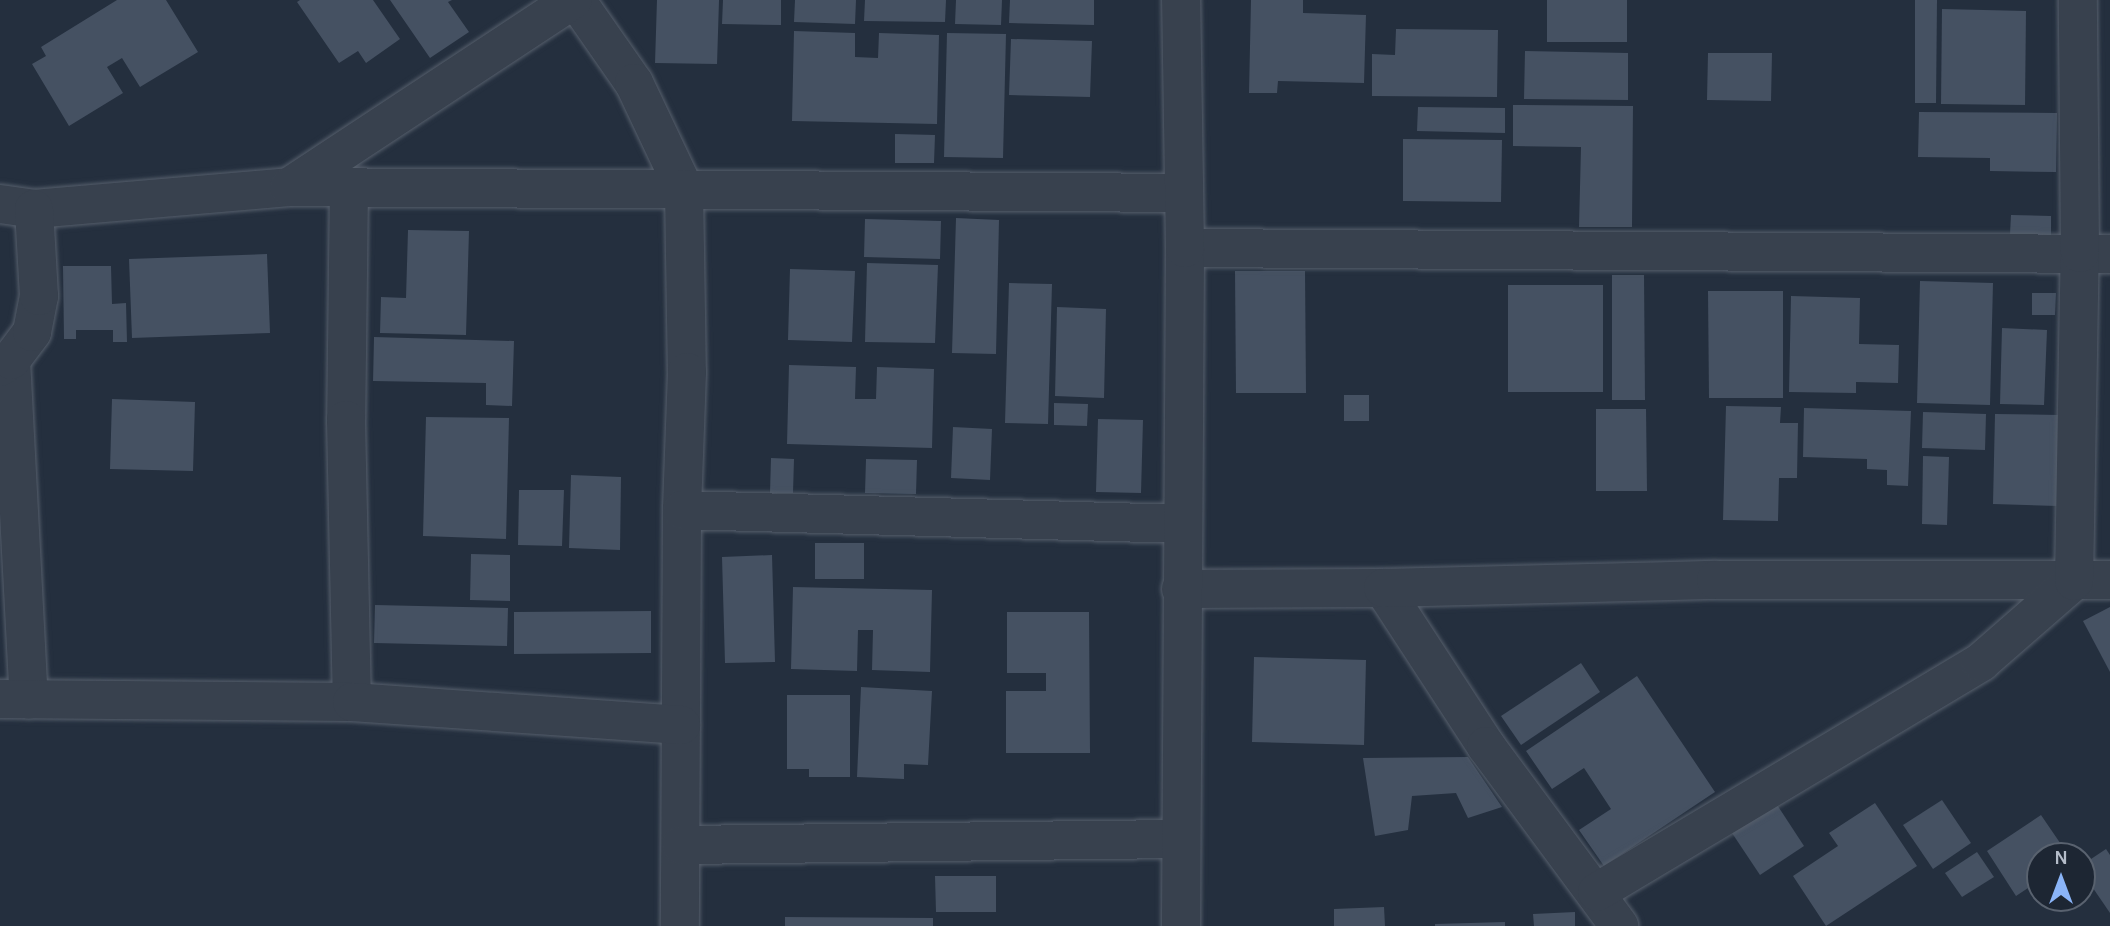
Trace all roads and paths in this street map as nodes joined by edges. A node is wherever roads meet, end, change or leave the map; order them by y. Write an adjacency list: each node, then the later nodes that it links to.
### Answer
1 (575, 0): 4 (street); 6 (street)
2 (1181, 0): 7 (street)
3 (2078, 0): 10 (street)
4 (289, 187): 5 (street); 8 (street)
5 (349, 187): 6 (street); 18 (street)
6 (684, 189): 7 (street); 12 (street)
7 (1184, 193): 9 (street)
8 (17, 206): 11 (street)
9 (1185, 248): 10 (street); 13 (street)
10 (2095, 253): 14 (street)
11 (5, 363): 17 (street)
12 (682, 510): 13 (street); 19 (street)
13 (1183, 524): 16 (street)
14 (2092, 581): 15 (street); 22 (street)
15 (1383, 588): 16 (street); 22 (street)
16 (1181, 589): 20 (street)
17 (15, 699): 18 (street)
18 (352, 702): 19 (street)
19 (681, 725): 21 (street)
20 (1181, 839): 21 (street); 24 (street)
21 (681, 845): 23 (street)
22 (1597, 892): 25 (street)
23 (680, 926)
24 (1181, 926)
25 (1619, 926)

